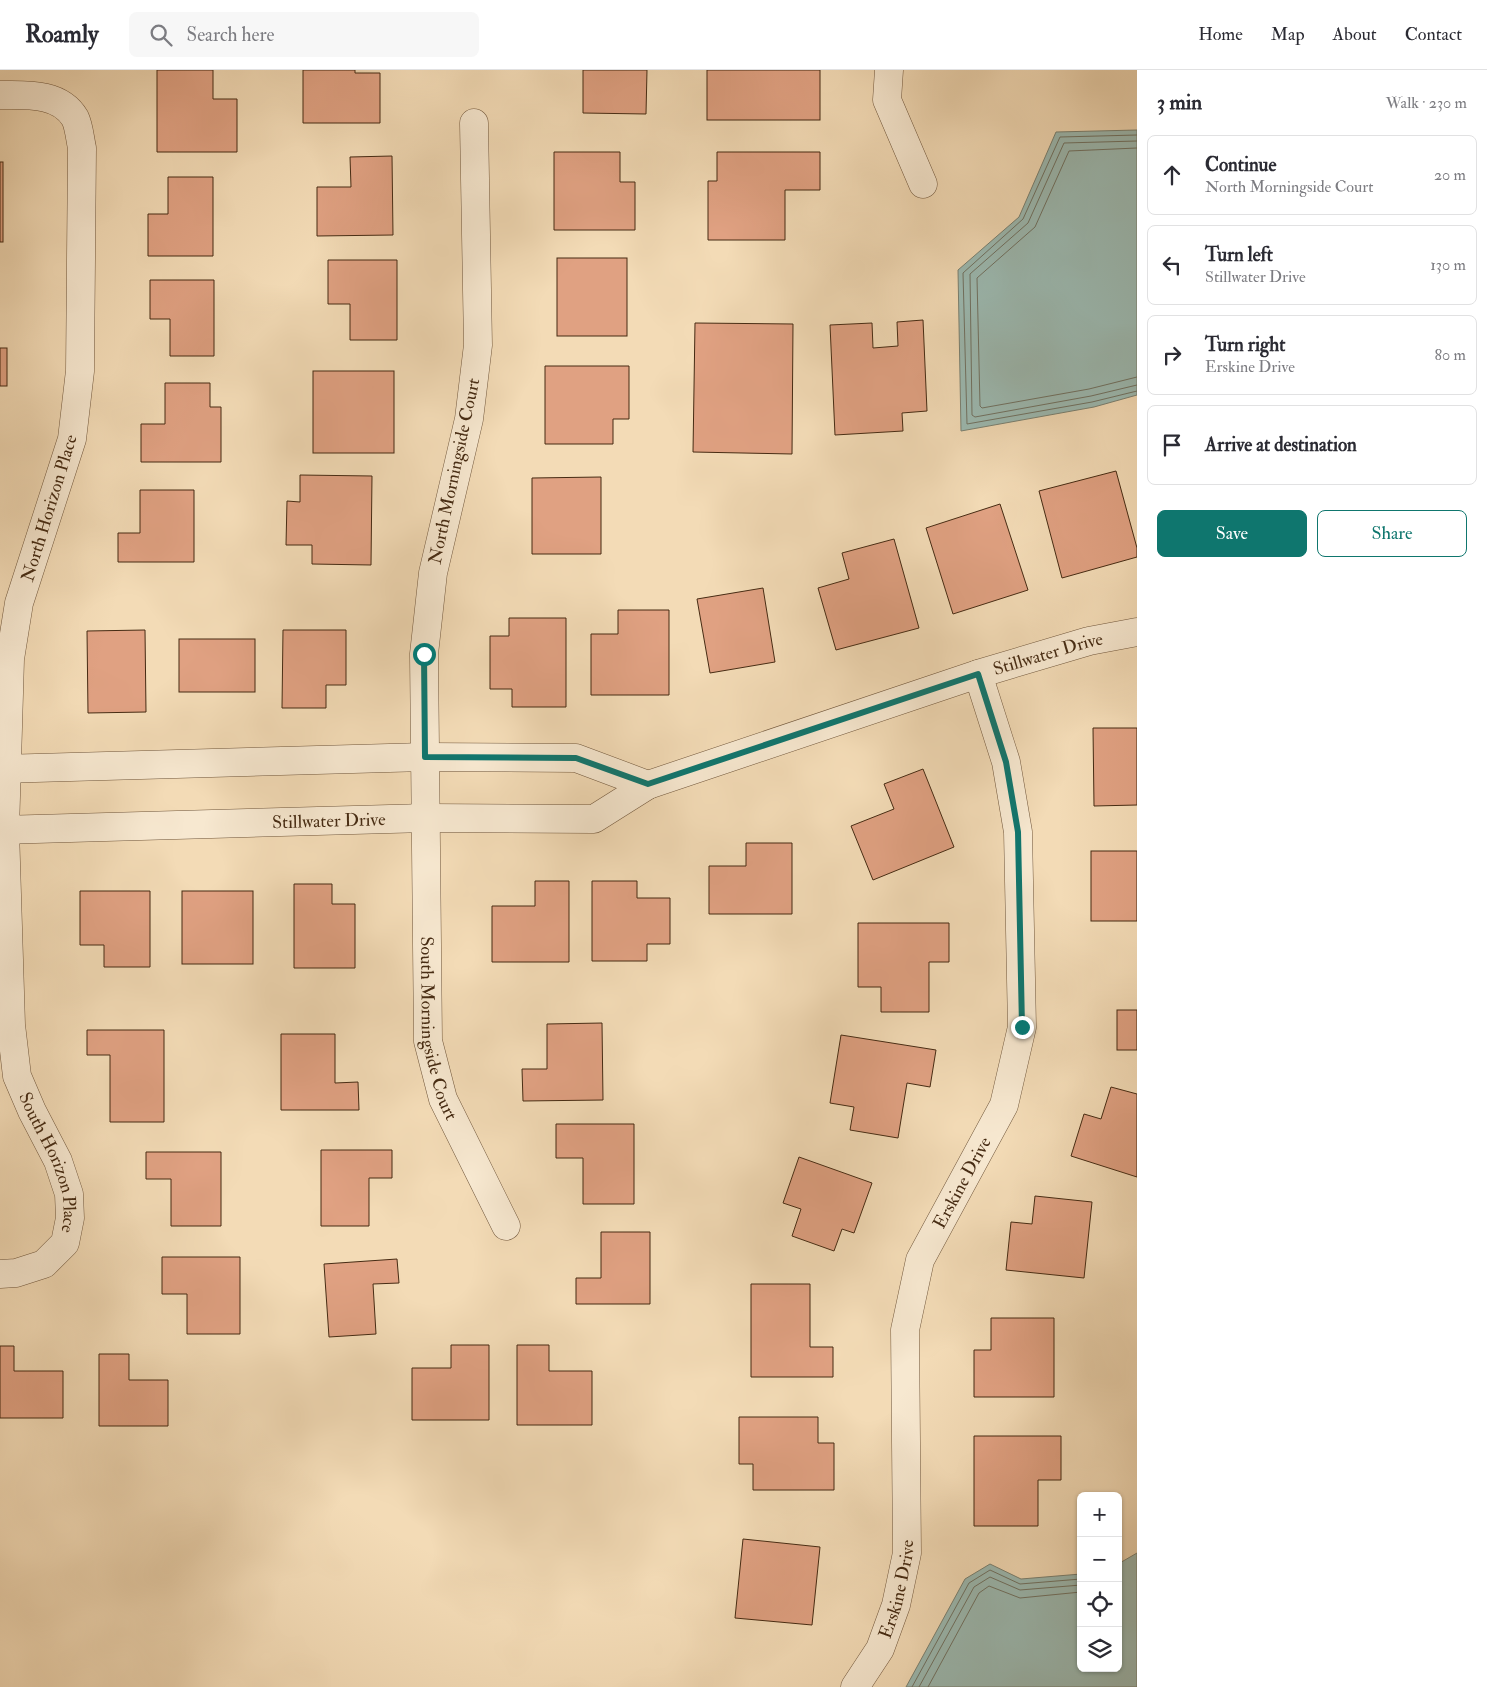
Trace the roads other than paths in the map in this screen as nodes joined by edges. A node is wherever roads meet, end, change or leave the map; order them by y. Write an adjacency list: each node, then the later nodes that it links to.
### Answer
1 (889, 70): 4 (street)
2 (0, 95): 8 (street, North Horizon Place)
3 (474, 123): 7 (street, North Morningside Court)
4 (922, 184)
5 (1137, 632): 6 (street, Stillwater Drive)
6 (978, 674): 9 (street, Stillwater Drive); 14 (street, Erskine Drive)
7 (425, 757): 8 (street); 9 (street); 10 (street, North Morningside Court)
8 (3, 769): 11 (street, North Horizon Place)
9 (648, 784): 10 (street, Stillwater Drive)
10 (426, 818): 11 (street, Stillwater Drive); 12 (street, South Morningside Court)
11 (2, 830): 13 (street, South Horizon Place)
12 (506, 1226)
13 (0, 1274)
14 (855, 1687)

